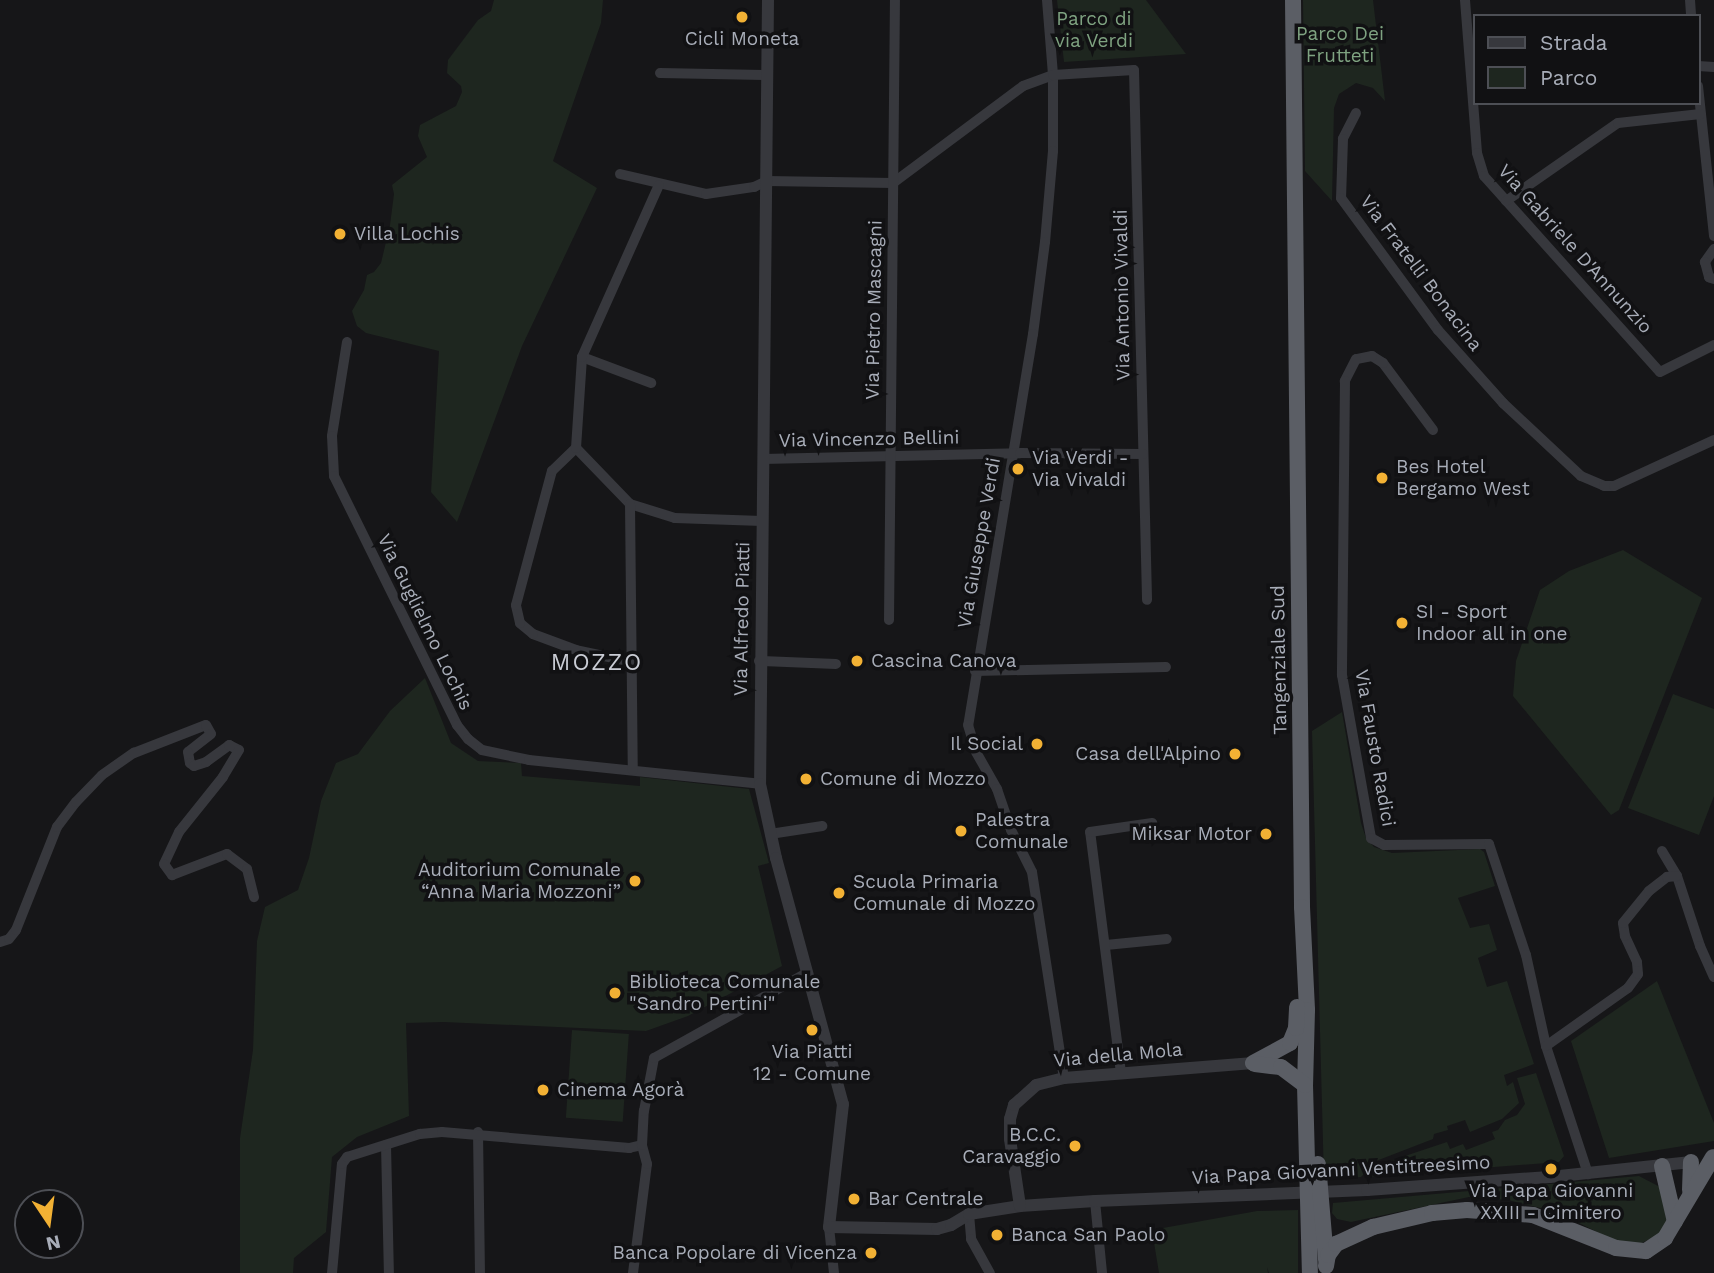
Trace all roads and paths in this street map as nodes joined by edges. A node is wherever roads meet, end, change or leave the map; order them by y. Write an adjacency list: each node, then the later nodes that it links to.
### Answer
1 (768, 0): 8 (street, Via Alfredo Piatti)
2 (895, 0): 16 (street, Via Pietro Mascagni)
3 (1047, 0): 9 (street, Via Giuseppe Verdi)
4 (1295, 0): 50 (highway, Tangenziale Sud)
5 (1465, 0): 6 (street, Via Gabriele D'Annunzio)
6 (1472, 49)
7 (660, 73): 8 (street)
8 (768, 75): 15 (street, Via Alfredo Piatti)
9 (1053, 75): 16 (street); 29 (street, Via Giuseppe Verdi); 30 (street, Via Antonio Vivaldi)
10 (1475, 105): 18 (street, Via Gabriele D'Annunzio)
11 (1700, 105): 13 (street)
12 (1356, 113): 27 (street, Via Fratelli Bonacina)
13 (1701, 114): 18 (street); 19 (street)
14 (620, 174): 17 (street)
15 (767, 181): 16 (street); 17 (street); 32 (street, Via Alfredo Piatti)
16 (893, 183): 31 (street, Via Pietro Mascagni)
17 (659, 185): 24 (street)
18 (1506, 201): 23 (street, Via Gabriele D'Annunzio)
19 (1714, 236)
20 (1714, 249): 21 (street)
21 (1714, 279)
22 (347, 342): 42 (street, Via Guglielmo Lochis)
23 (1714, 345)
24 (582, 357): 25 (street); 28 (street)
25 (651, 383)
26 (1433, 430): 57 (street, Via Fausto Radici)
27 (1714, 440)
28 (576, 448): 33 (street); 38 (street)
29 (1012, 453): 30 (street, Via Vincenzo Bellini); 31 (street, Via Vincenzo Bellini); 41 (street, Via Giuseppe Verdi)
30 (1143, 454): 35 (street, Via Antonio Vivaldi)
31 (889, 456): 32 (street, Via Vincenzo Bellini); 36 (street, Via Pietro Mascagni)
32 (763, 459): 34 (street, Via Alfredo Piatti)
33 (630, 503): 34 (street); 38 (street)
34 (762, 521): 37 (street, Via Alfredo Piatti)
35 (1147, 600)
36 (888, 620)
37 (759, 661): 39 (street); 43 (street, Via Alfredo Piatti)
38 (632, 662): 42 (street)
39 (836, 664)
40 (1166, 667): 41 (street)
41 (975, 671): 60 (street, Via Giuseppe Verdi)
42 (633, 770): 43 (street, Via Guglielmo Lochis)
43 (760, 784): 46 (street, Via Alfredo Piatti)
44 (1152, 823): 53 (street)
45 (822, 826): 46 (street)
46 (770, 834): 54 (street, Via Alfredo Piatti)
47 (1662, 851): 48 (street)
48 (1678, 876): 55 (street); 57 (street)
49 (254, 897): 52 (street)
50 (1302, 907): 56 (highway, Tangenziale Sud); 58 (highway)
51 (1167, 939): 53 (street)
52 (0, 942)
53 (1106, 945): 59 (street)
54 (807, 973): 64 (street); 76 (street, Via Alfredo Piatti)
55 (1714, 977)
56 (1307, 1010): 61 (highway, Tangenziale Sud); 69 (highway)
57 (1546, 1046): 68 (street, Via Fausto Radici)
58 (1253, 1063): 59 (street, Via della Mola); 61 (highway)
59 (1121, 1073): 60 (street, Via della Mola)
60 (1064, 1078): 72 (street, Via della Mola)
61 (1305, 1085): 69 (highway, Tangenziale Sud)
62 (478, 1132): 63 (street); 64 (street); 81 (street)
63 (386, 1145): 79 (street); 80 (street)
64 (642, 1145): 82 (street)
65 (1714, 1157): 66 (street, Via Papa Giovanni Ventitreesimo); 70 (highway)
66 (1691, 1162): 67 (street, Via Papa Giovanni Ventitreesimo); 70 (highway)
67 (1662, 1166): 68 (street, Via Papa Giovanni Ventitreesimo); 75 (highway)
68 (1588, 1174): 71 (street, Via Papa Giovanni Ventitreesimo)
69 (1313, 1180): 73 (highway, Tangenziale Sud)
70 (1690, 1192): 75 (highway)
71 (1095, 1200): 72 (street, Via Papa Giovanni Ventitreesimo); 85 (street)
72 (1020, 1206): 74 (street, Via Papa Giovanni Ventitreesimo)
73 (1319, 1212): 77 (highway); 78 (highway); 86 (highway, Tangenziale Sud)
74 (969, 1214): 76 (street, Via Papa Giovanni Ventitreesimo); 84 (street)
75 (1675, 1222): 77 (highway)
76 (829, 1227): 83 (street)
77 (1373, 1227): 78 (highway)
78 (1326, 1269)
79 (332, 1273)
80 (389, 1273)
81 (480, 1273)
82 (633, 1273)
83 (834, 1273)
84 (990, 1273)
85 (1102, 1273)
86 (1310, 1273)

